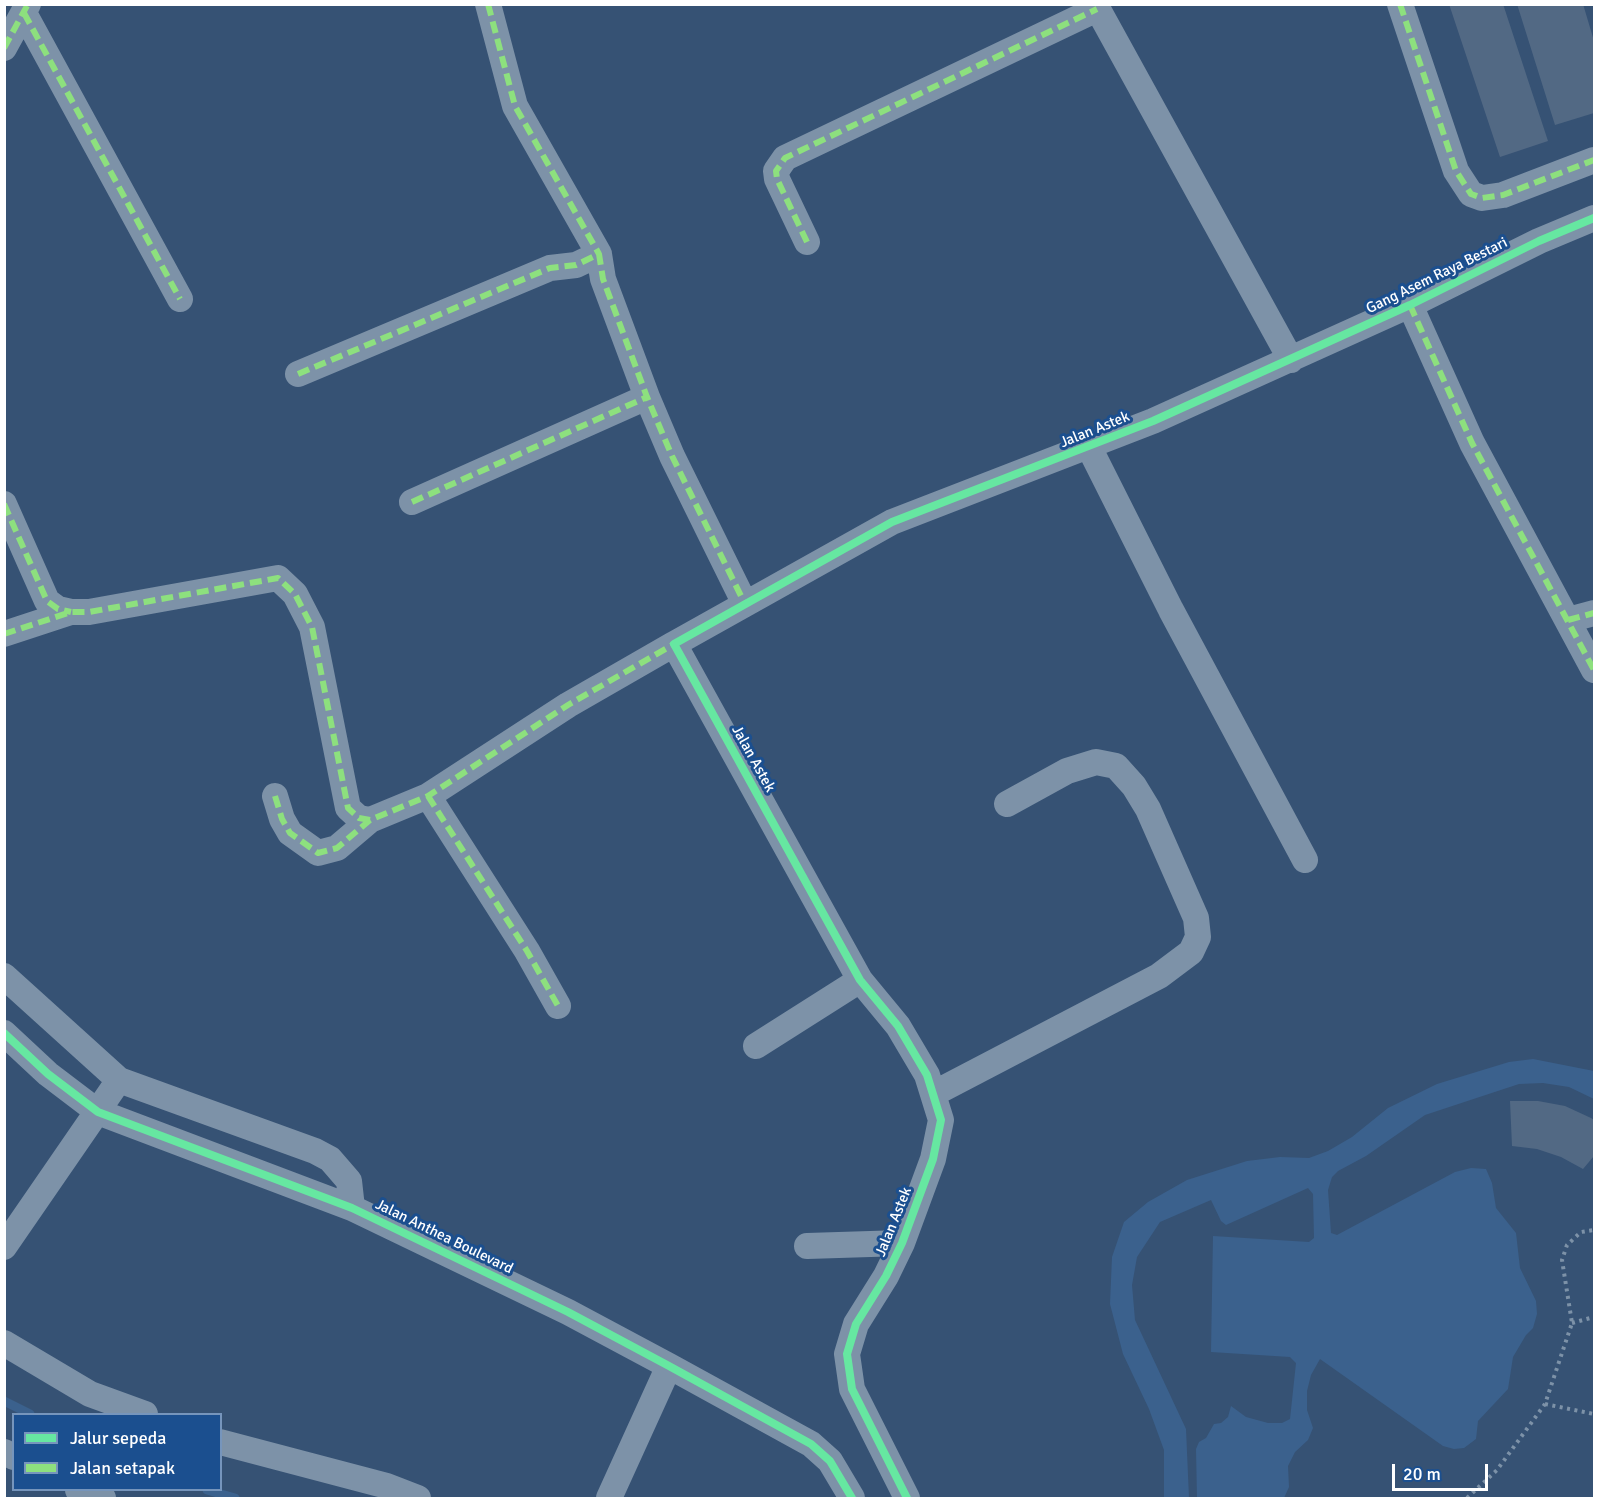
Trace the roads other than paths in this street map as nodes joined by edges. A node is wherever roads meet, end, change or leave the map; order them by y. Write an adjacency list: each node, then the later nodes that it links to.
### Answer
1 (488, 4): 9 (street)
2 (1400, 4): 6 (street)
3 (1096, 7): 8 (street); 12 (street)
4 (26, 9): 5 (street); 10 (street)
5 (4, 48)
6 (1594, 160)
7 (1594, 218): 11 (street, Gang Asem Raya Bestari)
8 (807, 242)
9 (599, 254): 13 (street); 14 (street)
10 (180, 298)
11 (1410, 305): 12 (street, Gang Asem Raya Bestari); 21 (street)
12 (1291, 360): 15 (street, Jalan Astek)
13 (298, 374)
14 (647, 397): 16 (street); 18 (street)
15 (1089, 447): 18 (street, Jalan Astek); 29 (street)
16 (412, 502)
17 (4, 504): 19 (street)
18 (745, 604): 23 (street, Jalan Astek)
19 (71, 612): 22 (street); 28 (street)
20 (1594, 613): 21 (street)
21 (1568, 620): 24 (street)
22 (4, 634)
23 (674, 644): 26 (street); 31 (street, Jalan Astek)
24 (1594, 670)
25 (275, 796): 28 (street)
26 (428, 796): 28 (street); 32 (street)
27 (1007, 804): 36 (street)
28 (370, 820)
29 (1305, 860)
30 (4, 976): 35 (street, Jalan Anthea Boulevard)
31 (860, 980): 34 (street); 36 (street, Jalan Astek)
32 (558, 1006)
33 (4, 1033): 37 (street, Jalan Anthea Boulevard)
34 (756, 1046)
35 (119, 1080): 37 (street); 38 (street, Jalan Anthea Boulevard)
36 (933, 1094): 39 (street, Jalan Astek)
37 (98, 1112): 38 (street, Jalan Anthea Boulevard); 40 (street)
38 (352, 1208): 43 (street, Jalan Anthea Boulevard)
39 (902, 1243): 41 (street); 51 (street, Jalan Astek)
40 (4, 1246)
41 (807, 1246)
42 (4, 1343): 44 (street)
43 (669, 1366): 49 (street); 50 (street, Jalan Anthea Boulevard)
44 (142, 1413)
45 (222, 1443): 48 (street)
46 (81, 1491): 47 (street)
47 (103, 1498)
48 (418, 1498)
49 (609, 1498)
50 (852, 1498)
51 (907, 1498)

